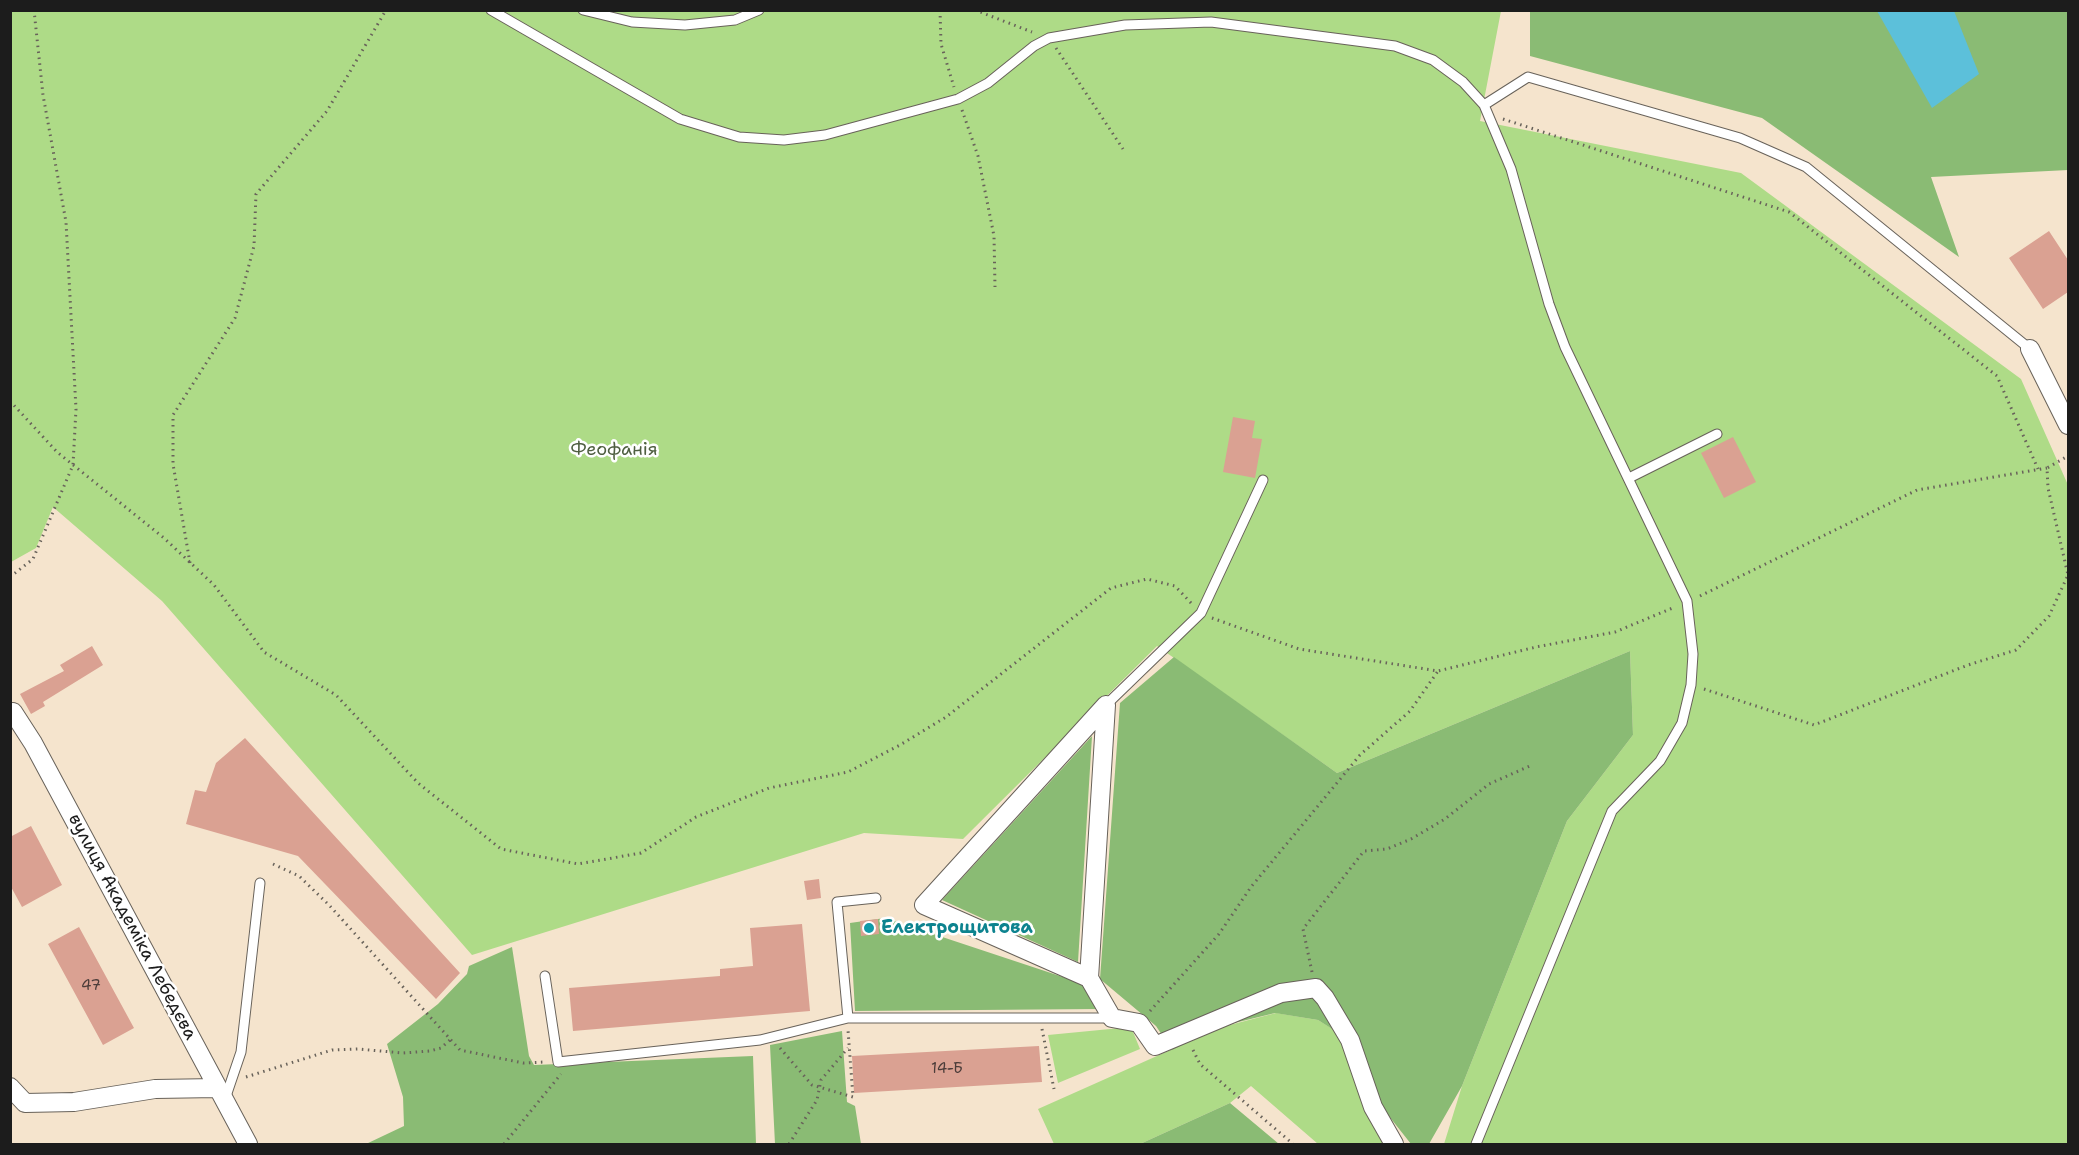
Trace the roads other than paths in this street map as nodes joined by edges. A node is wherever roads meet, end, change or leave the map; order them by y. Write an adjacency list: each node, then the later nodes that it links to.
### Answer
1 (491, 10): 4 (lane)
2 (583, 10): 3 (lane)
3 (759, 10)
4 (1484, 105): 5 (lane); 8 (lane)
5 (2030, 349): 6 (street)
6 (2068, 425)
7 (1717, 434): 8 (lane)
8 (1629, 478): 22 (lane)
9 (1263, 480): 10 (lane)
10 (1106, 705): 15 (street); 15 (street)
11 (12, 710): 19 (street, вулиця Академіка Лебедєва)
12 (260, 883): 19 (lane)
13 (876, 898): 17 (lane)
14 (544, 976): 17 (lane)
15 (1089, 978): 16 (street)
16 (1112, 1017): 17 (lane); 21 (street)
17 (848, 1018)
18 (10, 1087): 19 (street)
19 (221, 1094): 20 (street, вулиця Академіка Лебедєва)
20 (248, 1144)
21 (1394, 1144)
22 (1476, 1144)

